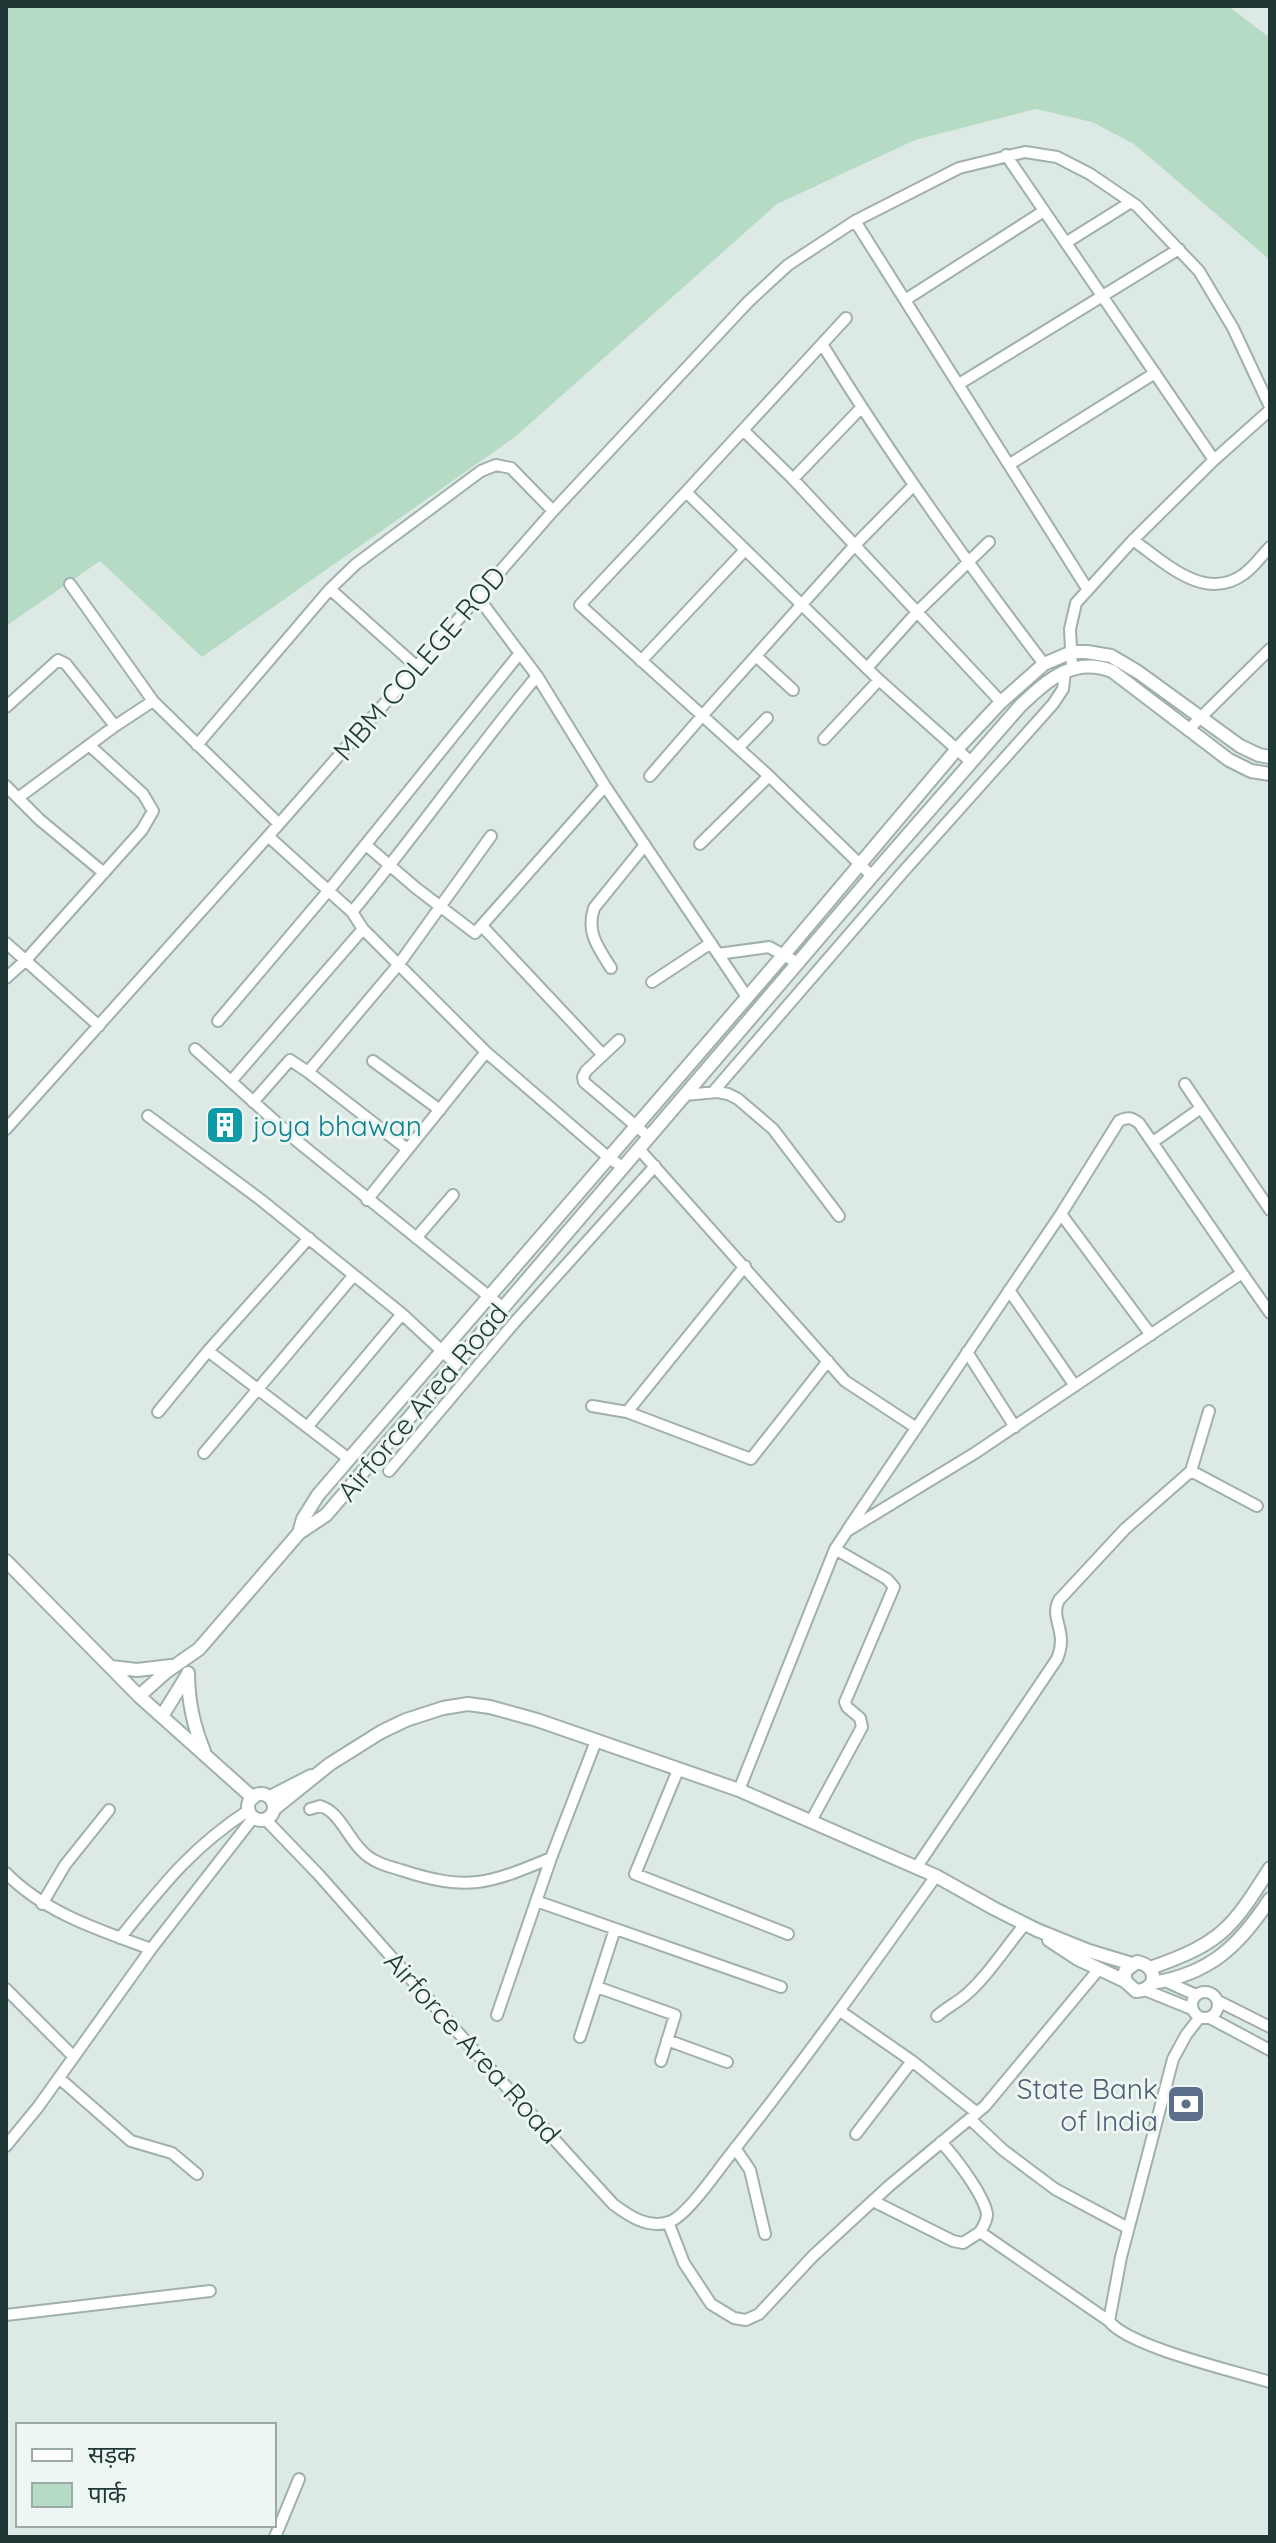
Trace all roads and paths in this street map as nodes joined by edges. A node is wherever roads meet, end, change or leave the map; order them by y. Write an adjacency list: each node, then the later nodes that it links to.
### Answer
1 (1006, 155): 2 (street, MBM COLEGE ROD); 3 (street); 4 (street, MBM COLEGE ROD)
2 (1131, 202): 5 (street); 6 (street, MBM COLEGE ROD)
3 (1044, 211): 5 (street); 8 (street)
4 (855, 221): 8 (street); 21 (street, MBM COLEGE ROD)
5 (1067, 242): 7 (street)
6 (1179, 249): 7 (street); 14 (street, MBM COLEGE ROD)
7 (1103, 297): 11 (street); 12 (street)
8 (905, 300): 12 (street)
9 (846, 318): 10 (street)
10 (822, 344): 13 (street); 15 (street)
11 (1155, 373): 16 (street); 17 (street)
12 (959, 384): 17 (street)
13 (861, 408): 18 (street); 19 (street)
14 (1270, 409): 16 (street)
15 (743, 430): 18 (street); 20 (street)
16 (1214, 460): 22 (street)
17 (1010, 464): 30 (street)
18 (793, 479): 24 (street)
19 (914, 485): 24 (street); 27 (street)
20 (686, 492): 26 (street); 38 (street)
21 (553, 511): 29 (street); 31 (street, MBM COLEGE ROD)
22 (1133, 540): 25 (street); 30 (street)
23 (989, 542): 27 (street)
24 (855, 545): 32 (street); 33 (street)
25 (1270, 547)
26 (745, 550): 32 (street); 38 (street)
27 (967, 563): 33 (street); 39 (street)
28 (70, 584): 46 (street)
29 (330, 589): 40 (street); 56 (street)
30 (1088, 590): 35 (street)
31 (477, 596): 36 (street); 40 (street, MBM COLEGE ROD)
32 (803, 605): 37 (street); 41 (street)
33 (918, 611): 41 (street); 47 (street)
34 (1270, 649): 51 (street)
35 (1072, 652): 39 (street); 42 (street); 51 (street)
36 (520, 653): 43 (street); 73 (street)
37 (756, 656): 45 (street); 49 (street)
38 (641, 661): 49 (street)
39 (1044, 664): 47 (street)
40 (417, 667): 69 (street, MBM COLEGE ROD)
41 (867, 668): 44 (street)
42 (1068, 670): 53 (street); 60 (street, Airforce Area Road); 68 (street)
43 (537, 676): 65 (street); 76 (street)
44 (879, 680): 54 (street); 58 (street)
45 (793, 690)
46 (153, 701): 52 (street); 56 (street)
47 (1001, 702): 58 (street)
48 (6, 707): 52 (street)
49 (702, 716): 57 (street); 62 (street)
50 (767, 718): 57 (street)
51 (1200, 718): 53 (street); 59 (street)
52 (115, 726): 55 (street)
53 (1188, 730): 61 (street)
54 (824, 739)
55 (89, 745): 67 (street); 77 (street)
56 (197, 745): 69 (street)
57 (738, 748): 63 (street)
58 (957, 749): 60 (street); 75 (street)
59 (1270, 757)
60 (971, 762): 66 (street, Airforce Area Road)
61 (1270, 774)
62 (650, 776)
63 (769, 776): 72 (street); 75 (street)
64 (6, 786): 67 (street)
65 (605, 786): 74 (street); 82 (street)
66 (941, 797): 68 (street); 78 (street, Airforce Area Road)
67 (18, 798): 77 (street)
68 (957, 812): 105 (street)
69 (279, 824): 70 (street, MBM COLEGE ROD)
70 (268, 836): 79 (street); 96 (street, MBM COLEGE ROD)
71 (491, 836): 80 (street)
72 (700, 844)
73 (366, 845): 76 (street); 79 (street)
74 (645, 845): 85 (street); 91 (street)
75 (859, 866): 78 (street); 87 (street)
76 (389, 867): 80 (street); 81 (street)
77 (104, 873): 88 (street)
78 (872, 876): 89 (street, Airforce Area Road)
79 (329, 890): 81 (street); 95 (street)
80 (440, 907): 82 (street); 90 (street)
81 (352, 912): 83 (street)
82 (482, 926): 100 (street)
83 (363, 929): 90 (street); 103 (street)
84 (6, 943): 88 (street)
85 (711, 943): 86 (street); 93 (street)
86 (718, 954): 87 (street); 94 (street)
87 (784, 954): 89 (street); 94 (street)
88 (25, 961): 92 (street); 96 (street)
89 (798, 963): 106 (street, Airforce Area Road)
90 (399, 964): 99 (street); 102 (street)
91 (611, 968)
92 (6, 978)
93 (652, 982)
94 (747, 997): 111 (street)
95 (218, 1021)
96 (99, 1026): 112 (street, MBM COLEGE ROD)
97 (619, 1040): 100 (street)
98 (195, 1049): 103 (street)
99 (486, 1052): 109 (street); 117 (street)
100 (603, 1055): 111 (street)
101 (373, 1061): 109 (street)
102 (308, 1072): 107 (street); 115 (street)
103 (232, 1080): 107 (street)
104 (1185, 1084): 108 (street)
105 (713, 1092): 106 (street); 124 (street)
106 (685, 1095): 113 (street, Airforce Area Road)
107 (253, 1102): 121 (street)
108 (1201, 1108): 114 (street); 122 (street)
109 (440, 1110): 115 (street)
110 (148, 1116): 125 (street)
111 (635, 1126): 113 (street); 117 (street)
112 (6, 1129)
113 (649, 1137): 116 (street, Airforce Area Road)
114 (1153, 1142): 123 (street); 128 (street)
115 (407, 1149): 121 (street)
116 (639, 1149): 118 (street); 119 (street, Airforce Area Road)
117 (609, 1158): 119 (street); 131 (street)
118 (655, 1166): 127 (street); 135 (street)
119 (623, 1167): 132 (street, Airforce Area Road)
120 (453, 1195): 126 (street)
121 (367, 1200): 126 (street)
122 (1270, 1210)
123 (1061, 1214): 130 (street); 136 (street)
124 (839, 1216)
125 (309, 1238): 129 (street); 137 (street)
126 (416, 1238): 131 (street)
127 (745, 1266): 140 (street); 147 (street)
128 (1242, 1273): 133 (street); 136 (street)
129 (354, 1275): 134 (street); 143 (street)
130 (1009, 1290): 139 (street); 142 (street)
131 (488, 1296): 132 (street); 138 (street)
132 (501, 1309): 135 (street); 141 (street, Airforce Area Road)
133 (1269, 1309)
134 (402, 1314): 138 (street); 148 (street)
135 (514, 1323): 153 (street)
136 (1151, 1335): 142 (street)
137 (208, 1351): 143 (street); 146 (street)
138 (441, 1352): 141 (street); 152 (street)
139 (967, 1352): 149 (street); 150 (street)
140 (828, 1361): 147 (street); 149 (street)
141 (456, 1364): 157 (street, Airforce Area Road)
142 (1075, 1386): 150 (street)
143 (258, 1389): 148 (street); 151 (street)
144 (592, 1406): 147 (street)
145 (1209, 1411): 154 (street)
146 (158, 1412)
147 (627, 1412)
148 (308, 1426): 152 (street)
149 (915, 1427): 156 (street)
150 (1015, 1427): 156 (street)
151 (204, 1453)
152 (349, 1459): 157 (street)
153 (389, 1471)
154 (1191, 1471): 155 (street); 175 (street)
155 (1257, 1506)
156 (847, 1531): 158 (street)
157 (299, 1533): 160 (street, Airforce Area Road)
158 (835, 1549): 169 (street); 173 (street)
159 (6, 1561): 162 (street, Airforce Area Road)
160 (199, 1649): 161 (street, Airforce Area Road); 163 (street, Airforce Area Road)
161 (176, 1665): 162 (street); 164 (street, Airforce Area Road)
162 (111, 1667): 164 (street, Airforce Area Road)
163 (188, 1673): 165 (street, Airforce Area Road); 167 (street)
164 (139, 1696): 165 (street, Airforce Area Road)
165 (162, 1716): 167 (street, Airforce Area Road)
166 (596, 1741): 168 (street); 170 (street); 174 (street)
167 (205, 1755): 170 (street, Airforce Area Road)
168 (678, 1770): 169 (street); 184 (street)
169 (739, 1790): 173 (street)
170 (261, 1809): 185 (street); 186 (street); 217 (street, Airforce Area Road)
171 (310, 1809): 174 (street)
172 (109, 1810): 181 (street)
173 (811, 1821): 175 (street)
174 (551, 1858): 180 (street)
175 (916, 1868): 177 (street)
176 (1270, 1868): 188 (street)
177 (936, 1876): 182 (street); 197 (street)
178 (9, 1880): 181 (street)
179 (1270, 1899): 191 (street)
180 (536, 1901): 183 (street); 198 (street)
181 (42, 1904): 185 (street)
182 (1031, 1927): 187 (street); 189 (street); 200 (street)
183 (615, 1929): 192 (street); 193 (street)
184 (788, 1934)
185 (120, 1938): 186 (street)
186 (151, 1949): 205 (street)
187 (1132, 1964): 188 (street); 190 (street)
188 (1150, 1968): 191 (street)
189 (1099, 1969): 190 (street); 210 (street)
190 (1125, 1981): 191 (street)
191 (1154, 1984): 195 (street); 199 (street)
192 (597, 1987): 202 (street); 203 (street)
193 (781, 1987)
194 (6, 1989): 205 (street)
195 (1196, 1995): 196 (street); 199 (street)
196 (1218, 2001): 199 (street); 201 (street)
197 (840, 2011): 207 (street); 214 (street)
198 (497, 2015)
199 (1201, 2015): 204 (street); 218 (street)
200 (937, 2016)
201 (1270, 2027)
202 (580, 2037)
203 (667, 2040): 206 (street); 208 (street)
204 (1270, 2050)
205 (74, 2057): 209 (street)
206 (661, 2061)
207 (912, 2061): 210 (street); 211 (street)
208 (727, 2062)
209 (59, 2078): 212 (street); 215 (street)
210 (973, 2116): 213 (street); 218 (street)
211 (856, 2134)
212 (8, 2138)
213 (941, 2142): 216 (street); 219 (street)
214 (735, 2148): 217 (street); 220 (street)
215 (197, 2174)
216 (873, 2201): 217 (street); 219 (street)
217 (668, 2222)
218 (1128, 2228): 223 (street)
219 (980, 2232): 223 (street)
220 (765, 2234)
221 (210, 2291): 222 (street)
222 (6, 2315)
223 (1109, 2321): 224 (street)
224 (1270, 2382)
225 (299, 2479): 226 (street)
226 (275, 2537)

